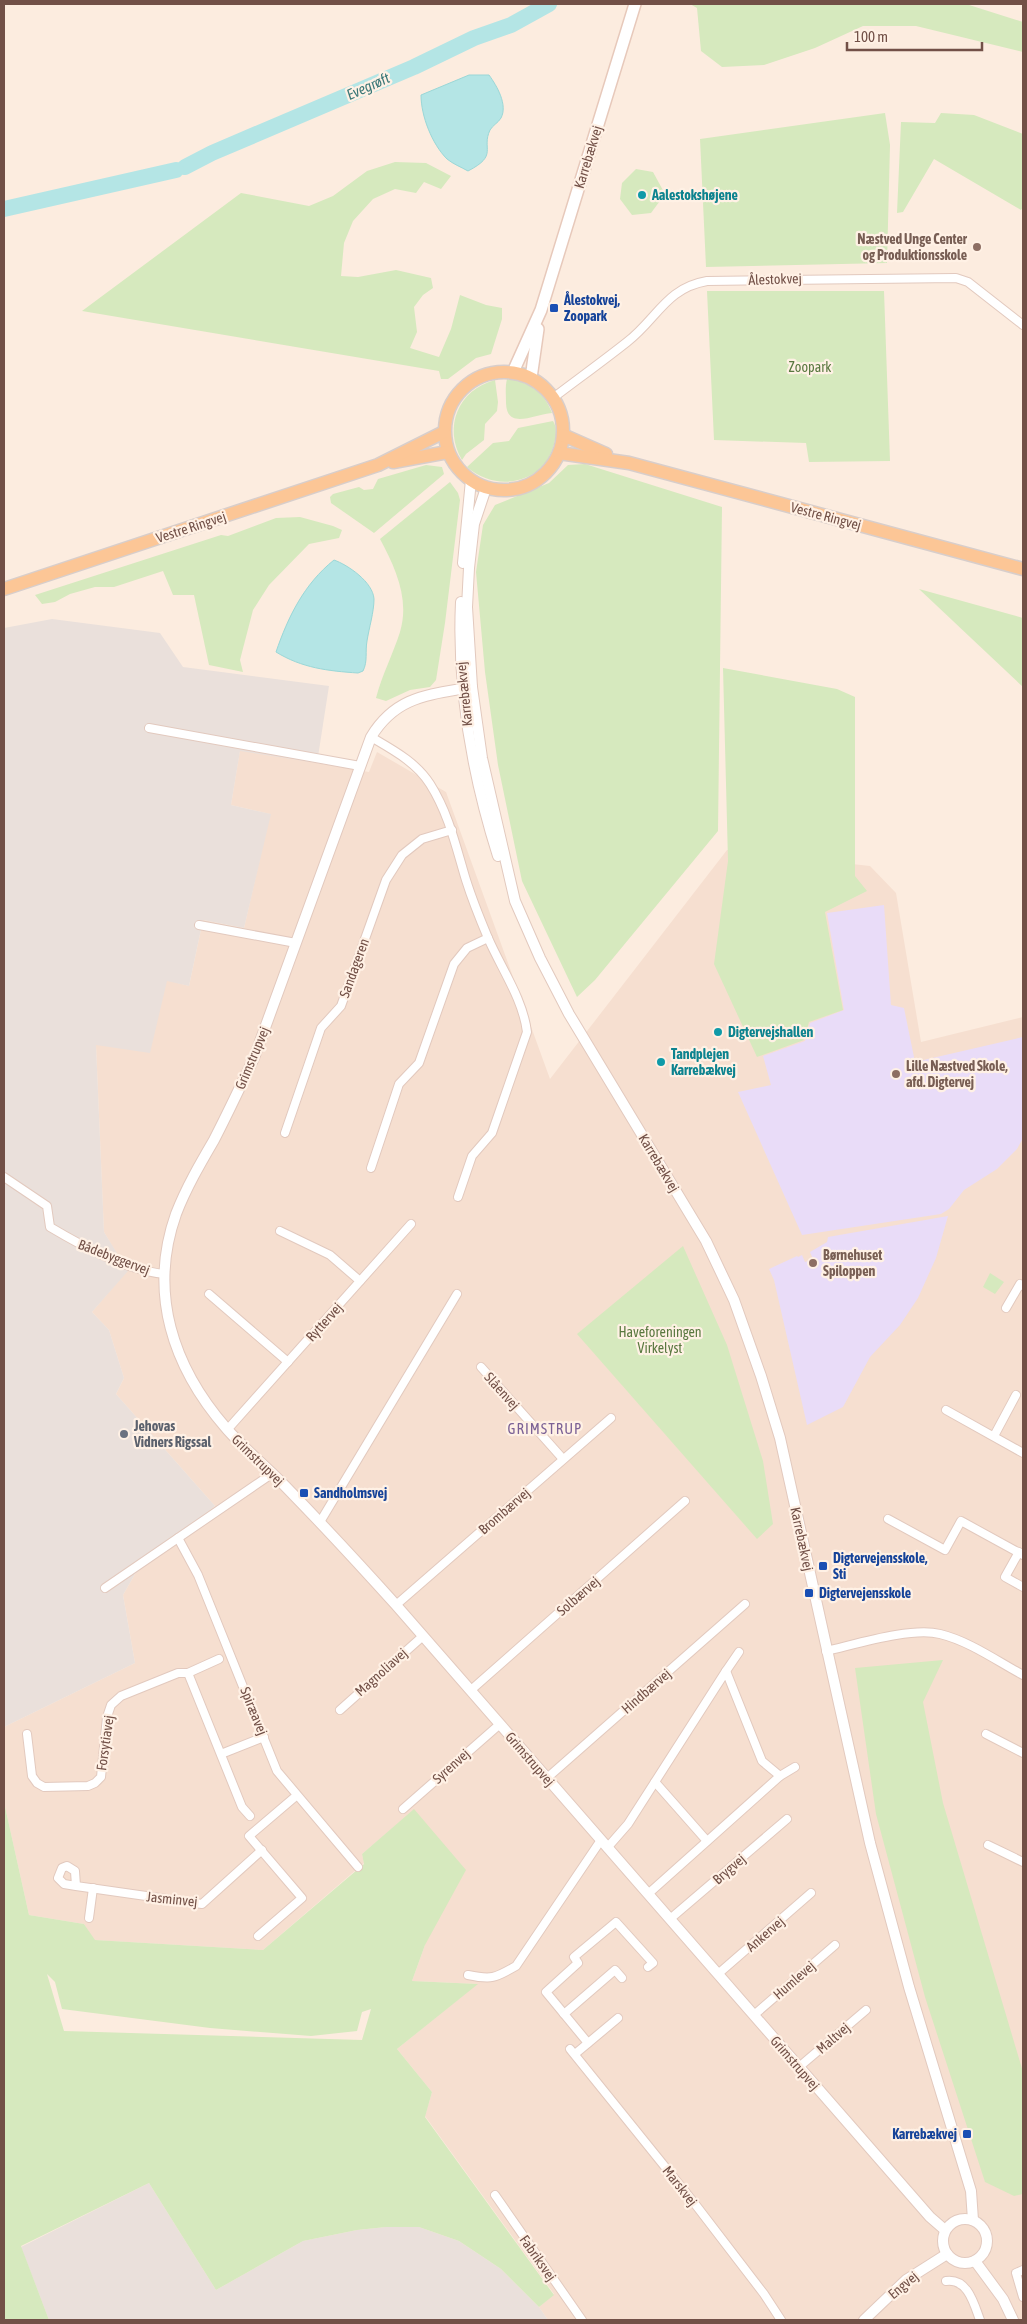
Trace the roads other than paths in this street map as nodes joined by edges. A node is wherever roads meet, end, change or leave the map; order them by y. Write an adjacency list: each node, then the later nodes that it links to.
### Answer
1 (635, 4): 2 (main road, Karrebækvej)
2 (541, 310): 4 (main road, Karrebækvej); 5 (main road, Karrebækvej)
3 (1023, 325): 6 (street, Ålestokvej)
4 (513, 372): 5 (main road); 7 (main road)
5 (531, 378): 6 (main road)
6 (553, 398): 8 (main road)
7 (444, 432): 9 (main road); 12 (main road, Vestre Ringvej)
8 (563, 435): 10 (main road); 11 (main road, Vestre Ringvej)
9 (448, 452): 12 (main road, Vestre Ringvej); 13 (main road)
10 (558, 453): 11 (main road, Vestre Ringvej); 14 (main road)
11 (629, 463): 15 (main road, Vestre Ringvej)
12 (378, 465): 16 (main road, Vestre Ringvej)
13 (471, 480): 14 (main road); 17 (street, Karrebækvej)
14 (486, 488): 17 (street, Karrebækvej)
15 (1023, 569)
16 (4, 589)
17 (467, 688): 19 (street, Grimstrupvej); 22 (street, Karrebækvej); 22 (street, Karrebækvej)
18 (148, 728): 20 (street)
19 (371, 737): 20 (street, Grimstrupvej); 21 (street)
20 (360, 766): 25 (street, Grimstrupvej)
21 (452, 830): 24 (street); 26 (street, Sandageren)
22 (515, 901): 58 (street, Karrebækvej)
23 (199, 925): 25 (street)
24 (488, 938): 27 (street); 29 (street)
25 (296, 943): 32 (street, Grimstrupvej)
26 (285, 1133)
27 (371, 1168)
28 (4, 1177): 32 (street, Bådebyggervej)
29 (458, 1198)
30 (411, 1224): 33 (street, Ryttervej)
31 (280, 1230): 33 (street)
32 (165, 1274): 43 (street, Grimstrupvej)
33 (360, 1281): 38 (street, Ryttervej)
34 (1023, 1286): 37 (street)
35 (209, 1294): 38 (street)
36 (458, 1294): 50 (street)
37 (1006, 1308)
38 (288, 1362): 43 (street, Ryttervej)
39 (481, 1367): 46 (street, Slåenvej)
40 (1016, 1395): 44 (street)
41 (946, 1410): 44 (street)
42 (611, 1418): 46 (street, Brombærvej)
43 (227, 1430): 47 (street, Grimstrupvej)
44 (994, 1436): 45 (street)
45 (1023, 1453)
46 (563, 1459): 56 (street, Brombærvej)
47 (272, 1473): 50 (street, Grimstrupvej); 51 (street)
48 (685, 1502): 64 (street, Solbærvej)
49 (888, 1519): 52 (street)
50 (320, 1522): 56 (street, Grimstrupvej)
51 (178, 1538): 54 (street); 69 (street, Spiræavej)
52 (1021, 1553): 53 (street)
53 (1023, 1587)
54 (105, 1588)
55 (745, 1604): 74 (street, Hindbærvej)
56 (396, 1605): 57 (street, Grimstrupvej)
57 (423, 1636): 64 (street, Grimstrupvej); 65 (street, Magnoliavej)
58 (826, 1651): 63 (street); 105 (street, Karrebækvej)
59 (739, 1652): 61 (street)
60 (219, 1658): 62 (street, Forsytiavej)
61 (726, 1672): 73 (street); 75 (street)
62 (188, 1673): 67 (street, Forsytiavej); 71 (street)
63 (1023, 1675)
64 (471, 1690): 66 (street, Grimstrupvej)
65 (340, 1710)
66 (500, 1724): 74 (street, Grimstrupvej); 77 (street, Syrenvej)
67 (27, 1734)
68 (986, 1734): 70 (street)
69 (264, 1737): 71 (street); 76 (street, Spiræavej)
70 (1023, 1753)
71 (221, 1754): 78 (street)
72 (795, 1767): 73 (street)
73 (780, 1776): 80 (street)
74 (547, 1778): 81 (street, Grimstrupvej)
75 (655, 1782): 80 (street); 81 (street)
76 (296, 1796): 83 (street); 85 (street, Spiræavej)
77 (403, 1809)
78 (250, 1816)
79 (787, 1818): 91 (street, Brygvej)
80 (707, 1841): 89 (street)
81 (604, 1844): 89 (street, Grimstrupvej); 96 (street)
82 (988, 1845): 84 (street)
83 (262, 1850): 87 (street, Jasminvej); 92 (street)
84 (1023, 1862)
85 (358, 1867)
86 (76, 1886): 87 (street, Jasminvej)
87 (93, 1888): 90 (street)
88 (812, 1893): 95 (street, Ankervej)
89 (648, 1894): 91 (street, Grimstrupvej)
90 (88, 1918)
91 (670, 1919): 95 (street, Grimstrupvej)
92 (258, 1936)
93 (835, 1945): 100 (street, Humlevej)
94 (648, 1967): 99 (street)
95 (718, 1974): 100 (street, Grimstrupvej)
96 (468, 1975)
97 (622, 1978): 99 (street)
98 (866, 2010): 103 (street, Maltvej)
99 (564, 2014): 102 (street)
100 (754, 2015): 103 (street, Grimstrupvej)
101 (618, 2018): 102 (street, Marskvej)
102 (588, 2043): 113 (street, Marskvej)
103 (799, 2067): 106 (street, Grimstrupvej)
104 (495, 2195): 112 (street, Fabriksvej)
105 (973, 2220): 106 (street); 108 (street)
106 (946, 2230): 107 (street)
107 (947, 2254): 108 (street); 114 (street, Engvej)
108 (975, 2261): 116 (street)
109 (1020, 2272): 111 (street)
110 (946, 2281): 115 (street)
111 (1023, 2297)
112 (582, 2320)
113 (781, 2320)
114 (864, 2320)
115 (980, 2320)
116 (1013, 2320)

